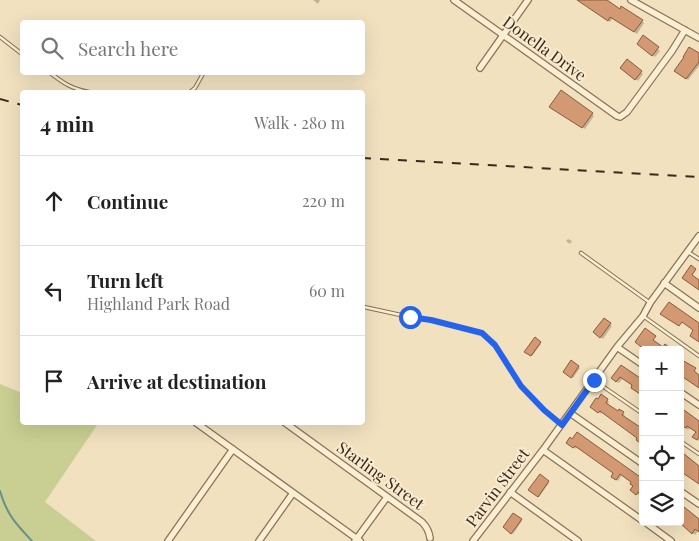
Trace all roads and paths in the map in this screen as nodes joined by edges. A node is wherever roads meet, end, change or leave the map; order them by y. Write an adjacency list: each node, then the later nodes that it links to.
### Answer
1 (454, 0): 5 (street, Donella Drive)
2 (528, 0): 5 (street)
3 (631, 0): 4 (street)
4 (685, 30): 5 (street, Donella Drive); 7 (street)
5 (503, 35): 9 (street)
6 (0, 37): 8 (lane)
7 (699, 38)
8 (20, 52)
9 (480, 68)
10 (53, 75): 12 (lane)
11 (202, 75): 13 (lane)
12 (76, 90)
13 (192, 90)
14 (699, 236): 15 (street, Parvin Street)
15 (687, 251): 17 (lane); 18 (street, Parvin Street)
16 (581, 253): 19 (lane)
17 (699, 259)
18 (664, 283): 19 (street, Parvin Street); 21 (street)
19 (650, 303): 22 (street, Parvin Street)
20 (365, 307): 33 (lane)
21 (699, 308)
22 (643, 316): 23 (street, Parvin Street); 24 (lane)
23 (618, 347): 25 (street); 26 (street, Parvin Street)
24 (699, 356)
25 (639, 362)
26 (594, 380): 29 (lane); 30 (street, Parvin Street)
27 (684, 395): 28 (street)
28 (699, 405)
29 (639, 411)
30 (570, 413): 33 (street, Parvin Street); 38 (street)
31 (201, 425): 35 (street)
32 (288, 425): 42 (street, Starling Street)
33 (562, 425): 36 (street, Parvin Street)
34 (684, 444): 37 (lane)
35 (233, 449): 40 (street); 48 (street)
36 (543, 450): 39 (street, Parvin Street); 44 (street)
37 (699, 454)
38 (639, 461)
39 (510, 492): 50 (street, Parvin Street); 51 (street)
40 (294, 493): 47 (street); 49 (street)
41 (684, 493): 43 (street)
42 (387, 497): 46 (street, Starling Street); 47 (street)
43 (699, 504)
44 (639, 517)
45 (651, 526): 52 (street)
46 (430, 538)
47 (358, 540)
48 (168, 541)
49 (259, 541)
50 (473, 541)
51 (578, 541)
52 (671, 541)

